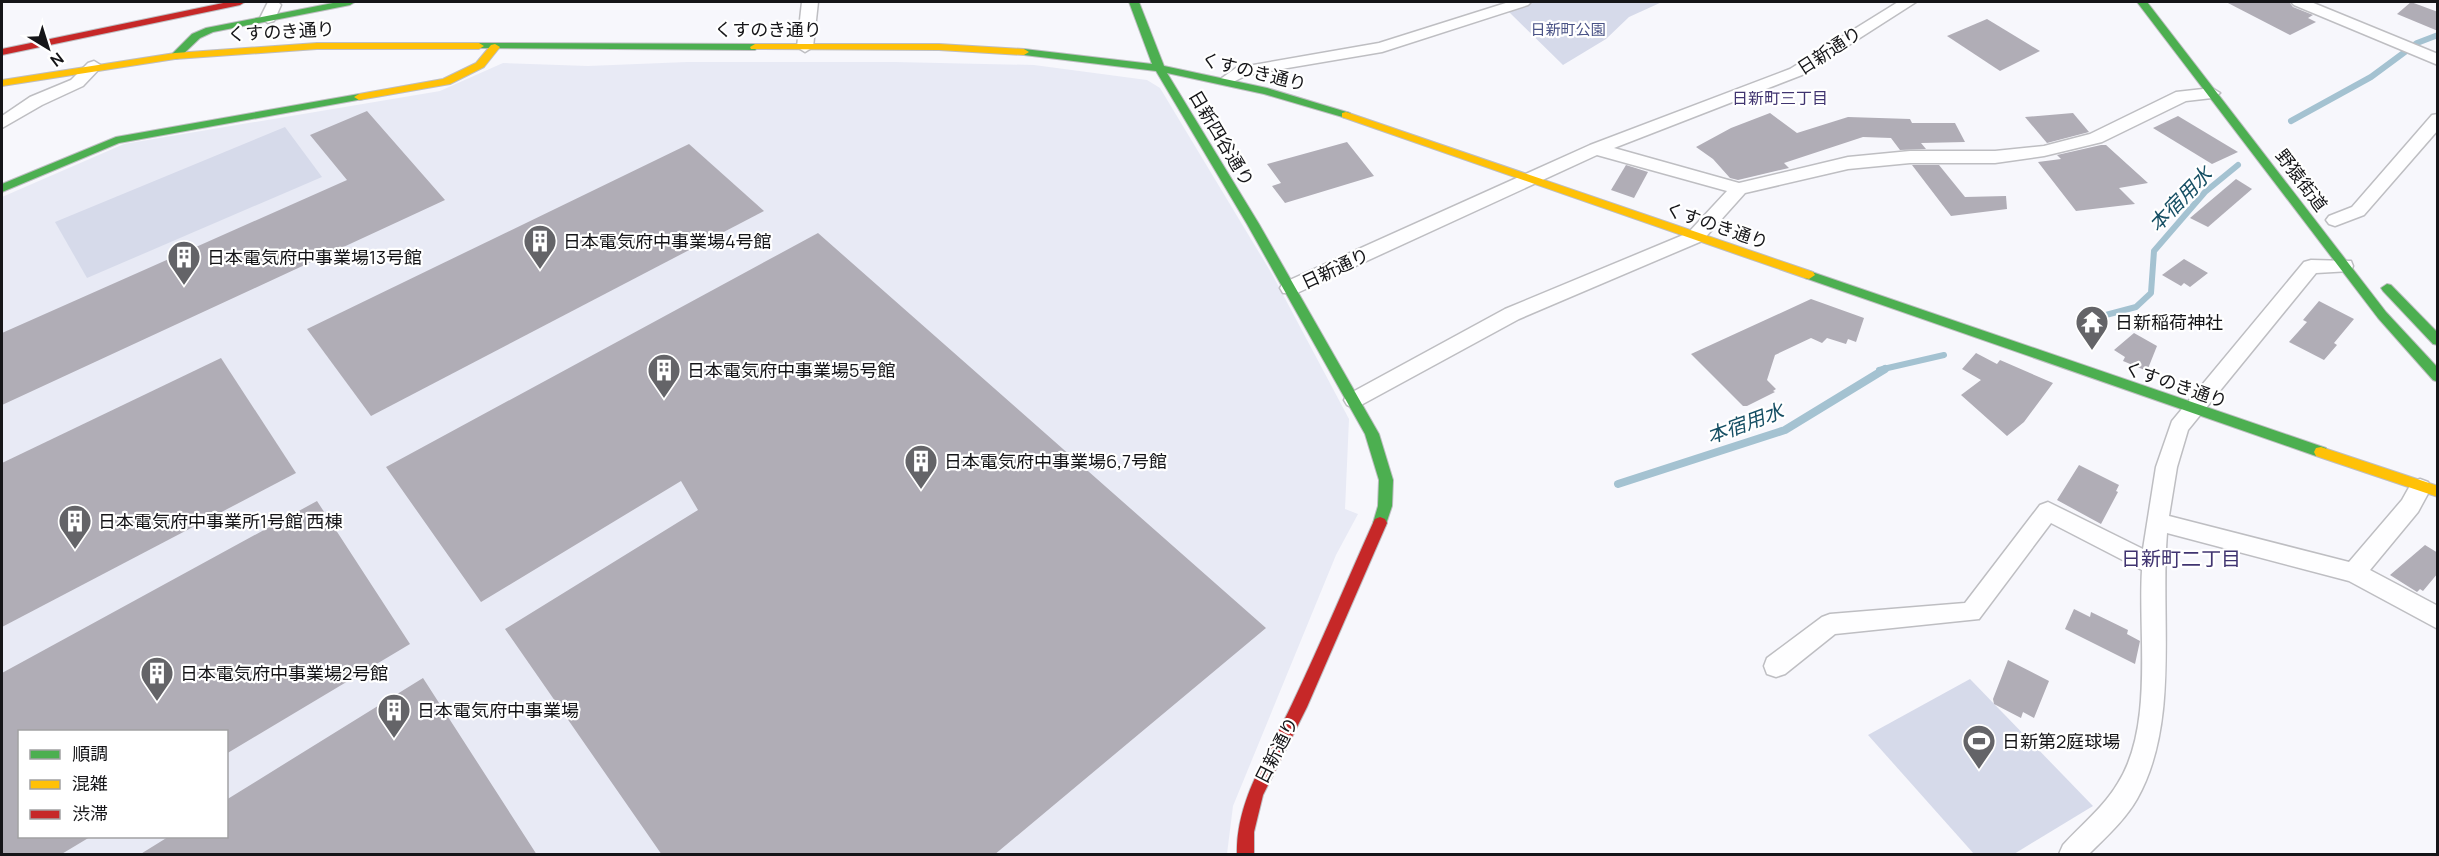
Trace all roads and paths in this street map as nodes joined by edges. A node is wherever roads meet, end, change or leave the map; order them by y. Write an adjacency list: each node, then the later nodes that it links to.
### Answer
1 (240, 2): 11 (main road)
2 (350, 2): 12 (main road)
3 (810, 2): 10 (street)
4 (1134, 2): 15 (main road, 日新四谷通り)
5 (1523, 2): 16 (street)
6 (1908, 2): 21 (street, 日新通り)
7 (2142, 2): 18 (main road, 野猿街道)
8 (2299, 2): 13 (street)
9 (495, 47): 10 (main road, くすのき通り); 12 (main road, くすのき通り); 23 (main road)
10 (805, 47): 15 (main road, くすのき通り)
11 (2, 52)
12 (175, 56): 14 (main road, くすのき通り)
13 (2438, 60)
14 (94, 66): 17 (main road, くすのき通り); 20 (street)
15 (1159, 68): 16 (main road, くすのき通り); 29 (main road, 日新四谷通り)
16 (1227, 80): 22 (main road, くすのき通り)
17 (2, 83)
18 (2212, 93): 24 (street); 27 (main road, 野猿街道)
19 (2438, 119): 25 (street)
20 (2, 123)
21 (1596, 149): 22 (street, 日新通り); 24 (street)
22 (1529, 179): 26 (main road, くすのき通り); 29 (street, 日新通り)
23 (2, 189)
24 (1739, 189): 26 (street)
25 (2335, 220)
26 (1695, 237): 32 (street); 33 (main road, くすのき通り)
27 (2344, 266): 31 (main road, 野猿街道); 33 (street)
28 (2377, 275): 30 (main road)
29 (1290, 288): 32 (main road, 日新通り)
30 (2438, 341)
31 (2438, 377)
32 (1353, 400): 40 (main road, 日新通り)
33 (2192, 409): 34 (main road, くすのき通り); 35 (street)
34 (2428, 490): 37 (street)
35 (2158, 522): 36 (street); 37 (street)
36 (2155, 566): 39 (street); 41 (street)
37 (2354, 573): 38 (street)
38 (2438, 619)
39 (1776, 666)
40 (1245, 855)
41 (2072, 855)

